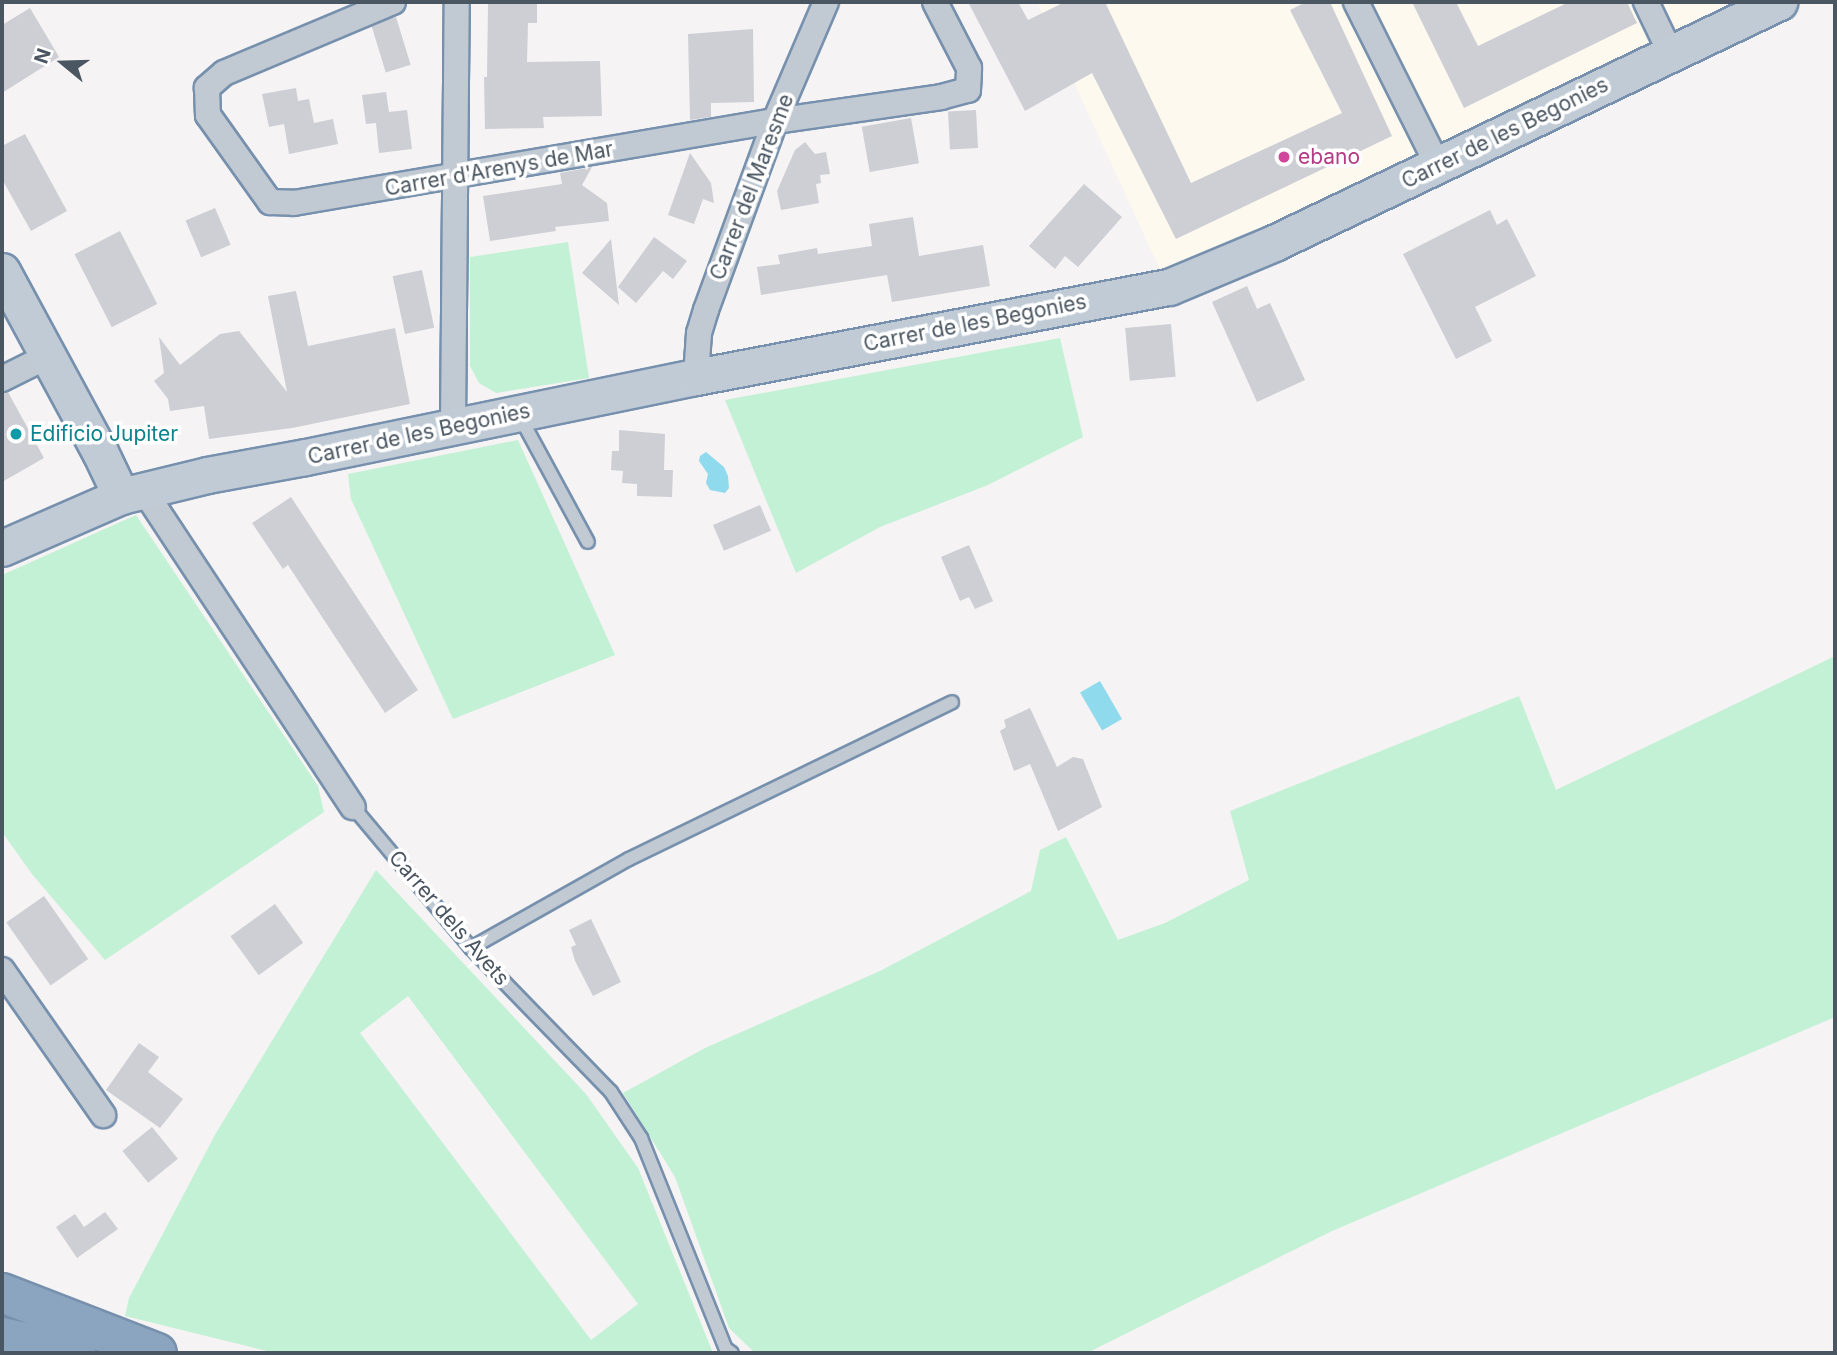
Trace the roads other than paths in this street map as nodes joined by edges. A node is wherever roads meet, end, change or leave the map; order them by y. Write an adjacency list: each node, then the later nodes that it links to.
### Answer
1 (393, 2): 11 (street, Carrer d'Arenys de Mar)
2 (457, 2): 11 (street)
3 (826, 2): 9 (street, Carrer del Maresme)
4 (935, 2): 9 (street, Carrer d'Arenys de Mar)
5 (1356, 2): 10 (street)
6 (1646, 2): 8 (street)
7 (1779, 2): 8 (street, Carrer de les Begonies)
8 (1670, 52): 10 (street, Carrer de les Begonies)
9 (775, 121): 11 (street, Carrer d'Arenys de Mar); 14 (street, Carrer del Maresme)
10 (1438, 166): 14 (street, Carrer de les Begonies)
11 (456, 177): 17 (street)
12 (2, 271): 13 (street)
13 (48, 356): 15 (street); 18 (street)
14 (695, 377): 16 (street, Carrer de les Begonies)
15 (2, 379)
16 (518, 414): 17 (street, Carrer de les Begonies); 19 (lane)
17 (453, 426): 18 (street, Carrer de les Begonies)
18 (132, 493): 20 (street, Carrer de les Begonies); 22 (street, Carrer dels Avets)
19 (588, 542)
20 (2, 548)
21 (952, 702): 23 (lane)
22 (353, 807): 23 (lane, Carrer dels Avets)
23 (471, 948): 30 (lane, Carrer dels Avets)
24 (2, 970): 25 (street)
25 (103, 1115)
26 (2, 1293): 29 (highway)
27 (2, 1337): 28 (highway)
28 (76, 1353)
29 (157, 1353)
30 (732, 1353)

